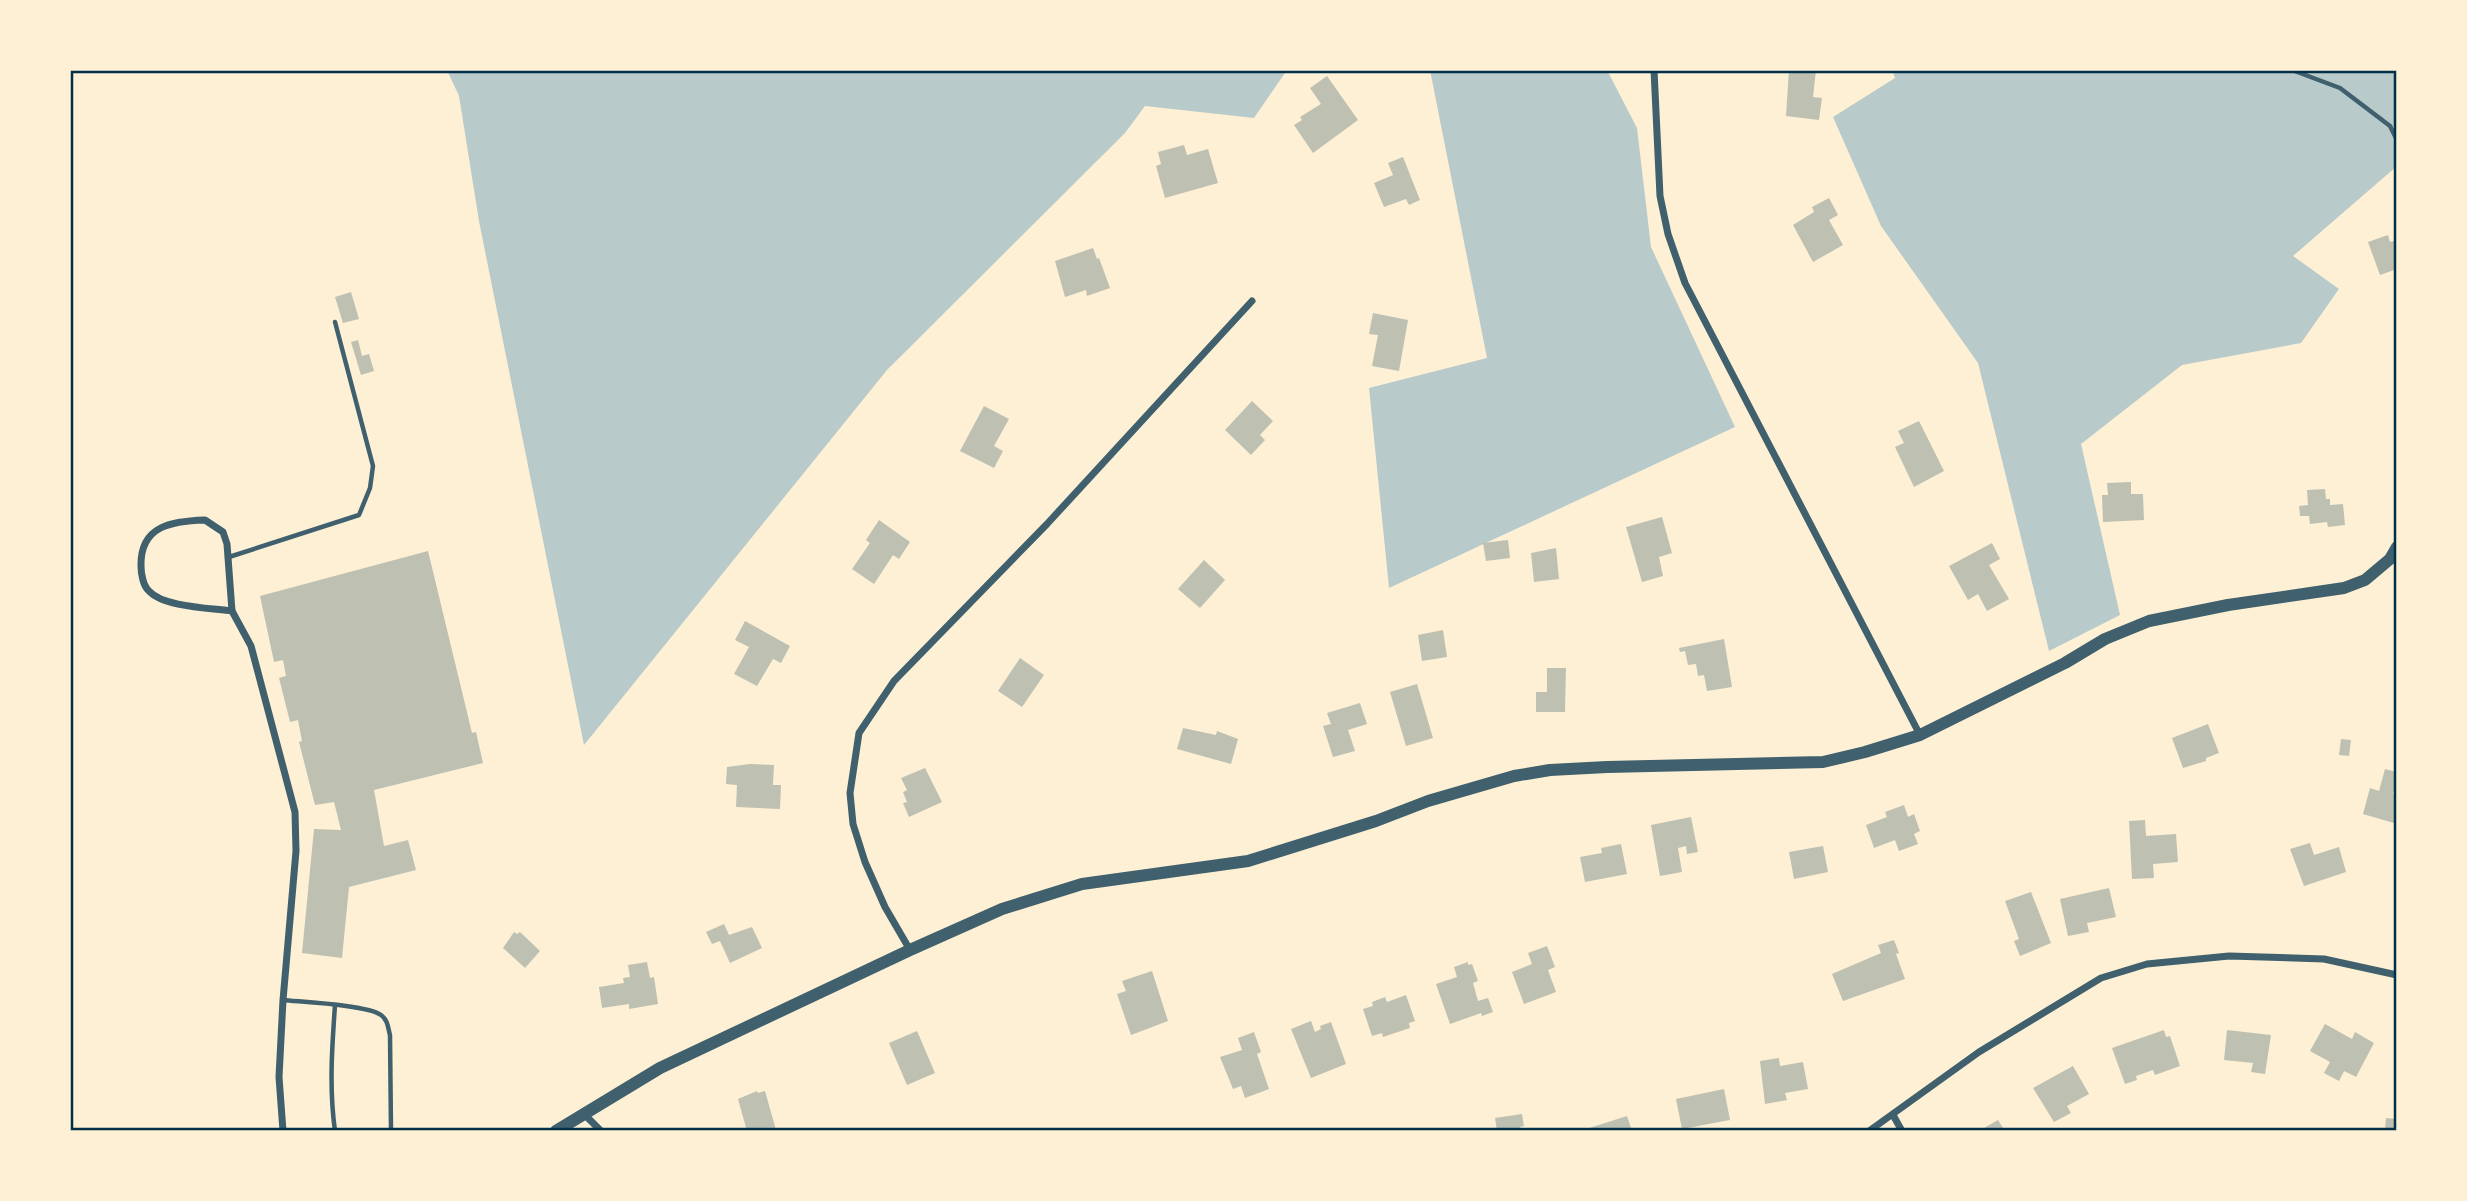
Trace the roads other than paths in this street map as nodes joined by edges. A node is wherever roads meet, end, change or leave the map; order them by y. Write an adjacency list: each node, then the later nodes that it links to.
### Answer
1 (1654, 70): 9 (street)
2 (2292, 70): 3 (lane)
3 (2397, 140)
4 (1252, 301): 10 (street)
5 (335, 322): 7 (lane)
6 (2397, 547): 9 (street)
7 (228, 558): 8 (street); 8 (street)
8 (232, 611): 12 (street)
9 (1920, 735): 10 (street)
10 (910, 950): 14 (street)
11 (2397, 975): 15 (street)
12 (283, 1000): 13 (lane); 16 (street)
13 (335, 1005): 17 (lane); 18 (lane)
14 (584, 1114): 19 (street); 20 (street)
15 (1893, 1115): 21 (street); 22 (street)
16 (283, 1131)
17 (335, 1131)
18 (391, 1131)
19 (556, 1131)
20 (601, 1131)
21 (1869, 1131)
22 (1902, 1131)

